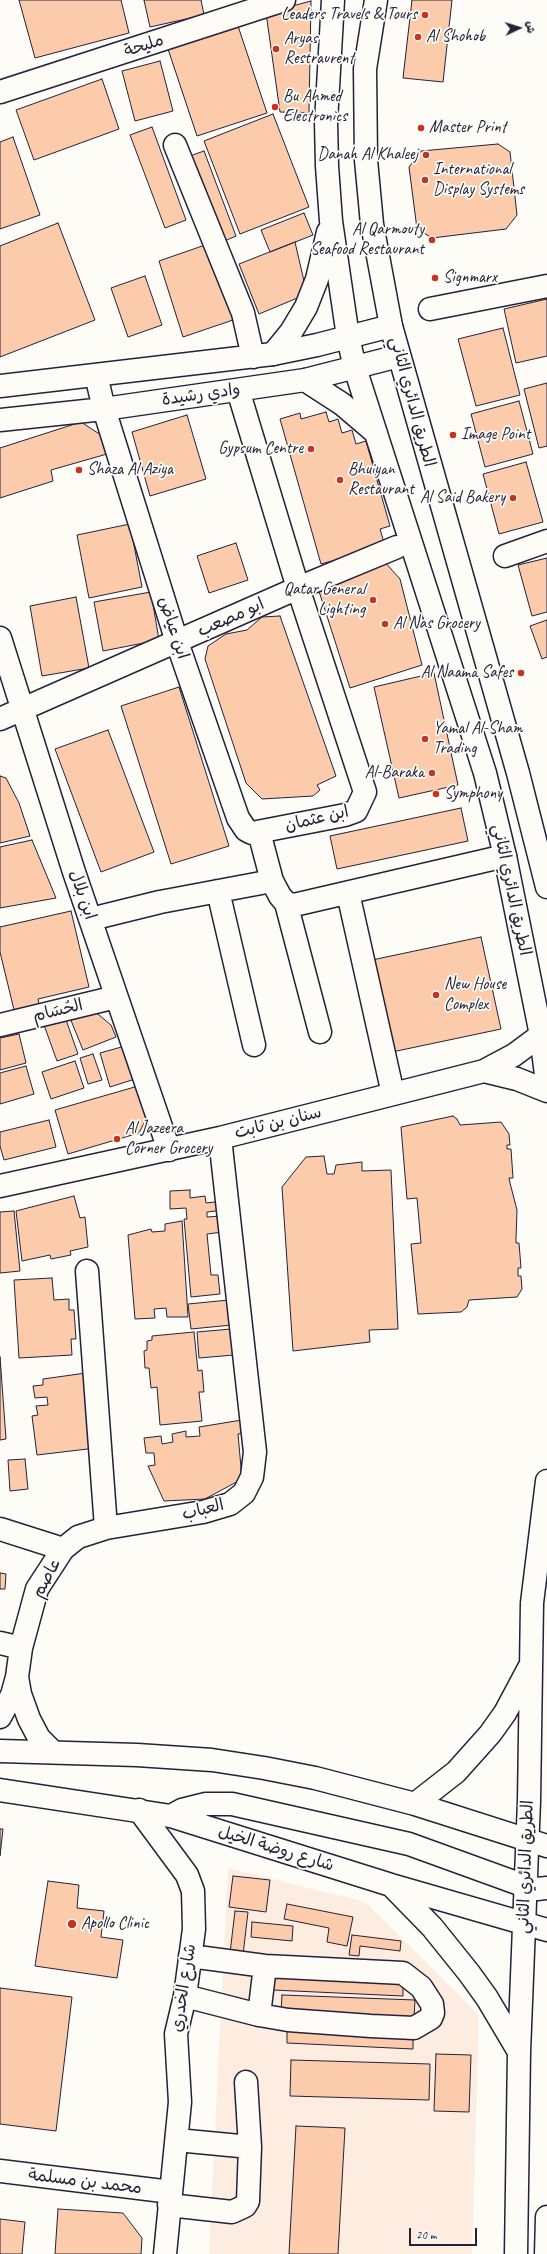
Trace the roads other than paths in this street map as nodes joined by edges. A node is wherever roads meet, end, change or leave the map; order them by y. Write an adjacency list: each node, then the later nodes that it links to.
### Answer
1 (284, 0): 4 (street, مليحة)
2 (333, 0): 6 (street, الطريق الدائري الثاني)
3 (376, 0): 9 (street, الطريق الدائري الثاني)
4 (1, 89)
5 (175, 144): 11 (street)
6 (331, 221): 10 (street, الطريق الدائري الثاني); 11 (street)
7 (547, 286): 8 (street)
8 (430, 309)
9 (391, 326): 10 (street, وادي رشيدة); 12 (street, الطريق الدائري الثاني)
10 (348, 338): 11 (street, وادي رشيدة); 13 (street, الطريق الدائري الثاني)
11 (263, 356): 14 (street, وادي رشيدة)
12 (399, 356): 13 (street, وادي رشيدة); 32 (street, الطريق الدائري الثاني)
13 (355, 368): 15 (street, وادي رشيدة); 20 (street, الطريق الدائري الثاني)
14 (96, 375): 16 (street, وادي رشيدة); 18 (street, ابن عياض)
15 (305, 380): 17 (street, وادي رشيدة); 20 (street)
16 (0, 386)
17 (238, 390): 18 (street, وادي رشيدة); 24 (street, ابن عثمان)
18 (104, 409): 19 (street, وادي رشيدة); 26 (street, ابن عياض)
19 (0, 420)
20 (376, 433): 30 (street, الطريق الدائري الثاني)
21 (547, 541): 23 (street)
22 (397, 547): 24 (street, ابو مصعب)
23 (505, 556)
24 (298, 588): 26 (street, ابو مصعب); 29 (street, ابن عثمان)
25 (0, 638): 27 (street, ابن بلال)
26 (177, 642): 27 (street, ابو مصعب); 29 (street, ابن عياض)
27 (23, 710): 28 (street, ابو مصعب); 36 (street, ابن بلال)
28 (0, 719)
29 (259, 832): 31 (street)
30 (505, 856): 34 (street); 40 (street, الطريق الدائري الثاني)
31 (272, 881): 33 (street); 35 (street)
32 (547, 887)
33 (218, 891): 36 (street); 41 (street)
34 (348, 893): 35 (street); 45 (street)
35 (286, 903): 39 (street)
36 (91, 919): 37 (street, ابن بلال)
37 (116, 997): 38 (street, الحُسَام); 47 (street, ابن بلال)
38 (0, 1025)
39 (320, 1032)
40 (541, 1035): 42 (street, سنان بن ثابت); 43 (street, الطريق الدائري الثاني)
41 (254, 1045)
42 (484, 1071): 44 (street, سنان بن ثابت); 45 (street, سنان بن ثابت)
43 (547, 1083)
44 (547, 1091)
45 (393, 1094): 46 (street, سنان بن ثابت)
46 (220, 1138): 47 (street, سنان بن ثابت); 51 (street, العباب)
47 (169, 1150): 48 (street, سنان بن ثابت)
48 (0, 1186)
49 (87, 1271): 51 (street)
50 (547, 1480): 55 (street, الطريق الدائري الثاني)
51 (106, 1528): 53 (street, عاصم)
52 (0, 1529): 53 (street)
53 (63, 1549): 54 (street, عاصم)
54 (10, 1646): 56 (street, عاصم)
55 (530, 1666): 61 (street); 64 (street, الطريق الدائري الثاني)
56 (17, 1677): 57 (street, عاصم); 59 (street, عاصم)
57 (0, 1718)
58 (0, 1751): 59 (street)
59 (52, 1752): 61 (street)
60 (0, 1790): 62 (street, شارع روضة الخيل)
61 (415, 1804): 64 (street)
62 (139, 1810): 63 (street, شارع روضة الخيل); 69 (street, شارع الخدري)
63 (171, 1816): 65 (street, شارع روضة الخيل); 66 (street)
64 (537, 1843): 66 (street, الطريق الدائري الثاني)
65 (391, 1885): 67 (street, شارع روضة الخيل); 73 (street)
66 (542, 1895): 67 (street)
67 (523, 1923): 68 (street, شارع روضة الخيل); 73 (street, الطريق الدائري الثاني)
68 (547, 1930)
69 (190, 1956): 70 (street); 71 (street, شارع الخدري)
70 (265, 1966): 72 (street); 72 (street)
71 (185, 1996): 72 (street); 75 (street, شارع الخدري)
72 (259, 2015)
73 (519, 2052): 81 (street, الطريق الدائري الثاني)
74 (246, 2082): 76 (street)
75 (177, 2140): 76 (street); 78 (street, شارع الخدري)
76 (250, 2148): 78 (street, محمد بن مسلمة)
77 (0, 2171): 78 (street, محمد بن مسلمة)
78 (170, 2199): 80 (street, شارع الخدري)
79 (547, 2217): 82 (street)
80 (165, 2254)
81 (516, 2254)
82 (546, 2254)

